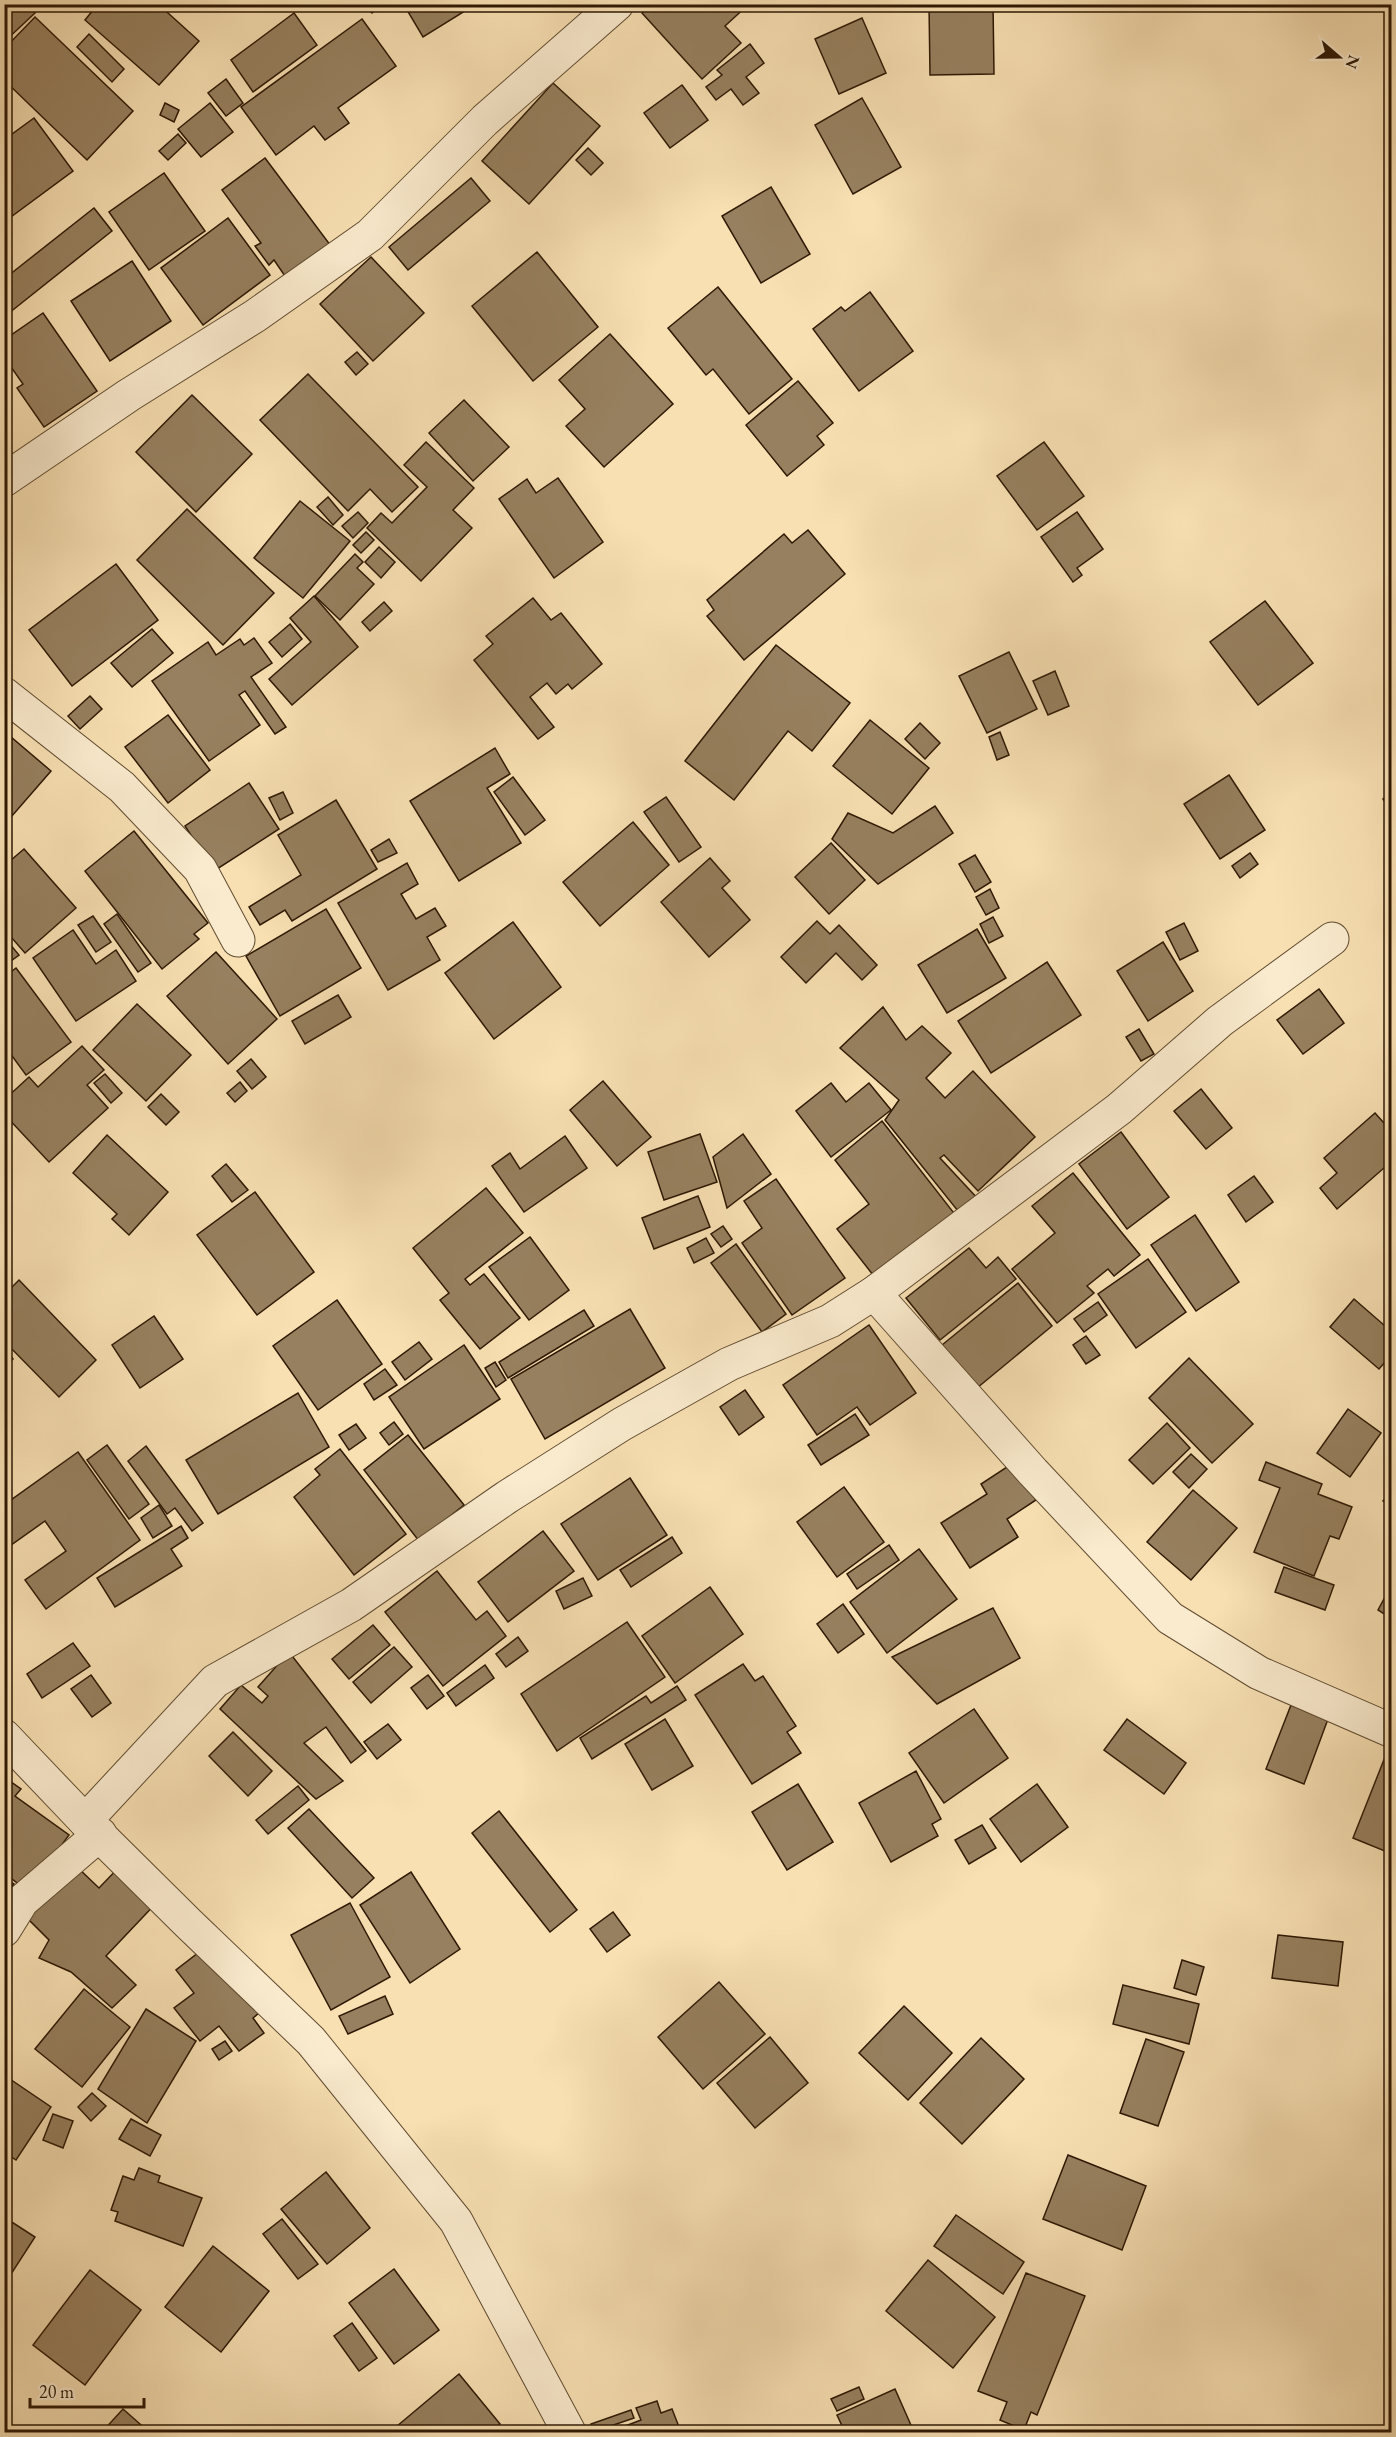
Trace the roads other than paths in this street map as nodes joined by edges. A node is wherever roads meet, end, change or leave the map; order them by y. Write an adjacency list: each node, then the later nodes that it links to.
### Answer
1 (617, 4): 2 (street)
2 (4, 480)
3 (4, 694): 5 (street)
4 (1332, 939): 6 (street)
5 (238, 940)
6 (874, 1293): 7 (street); 9 (street)
7 (1392, 1731)
8 (4, 1736): 9 (street)
9 (92, 1827): 10 (street); 11 (street)
10 (4, 1930)
11 (569, 2433)

